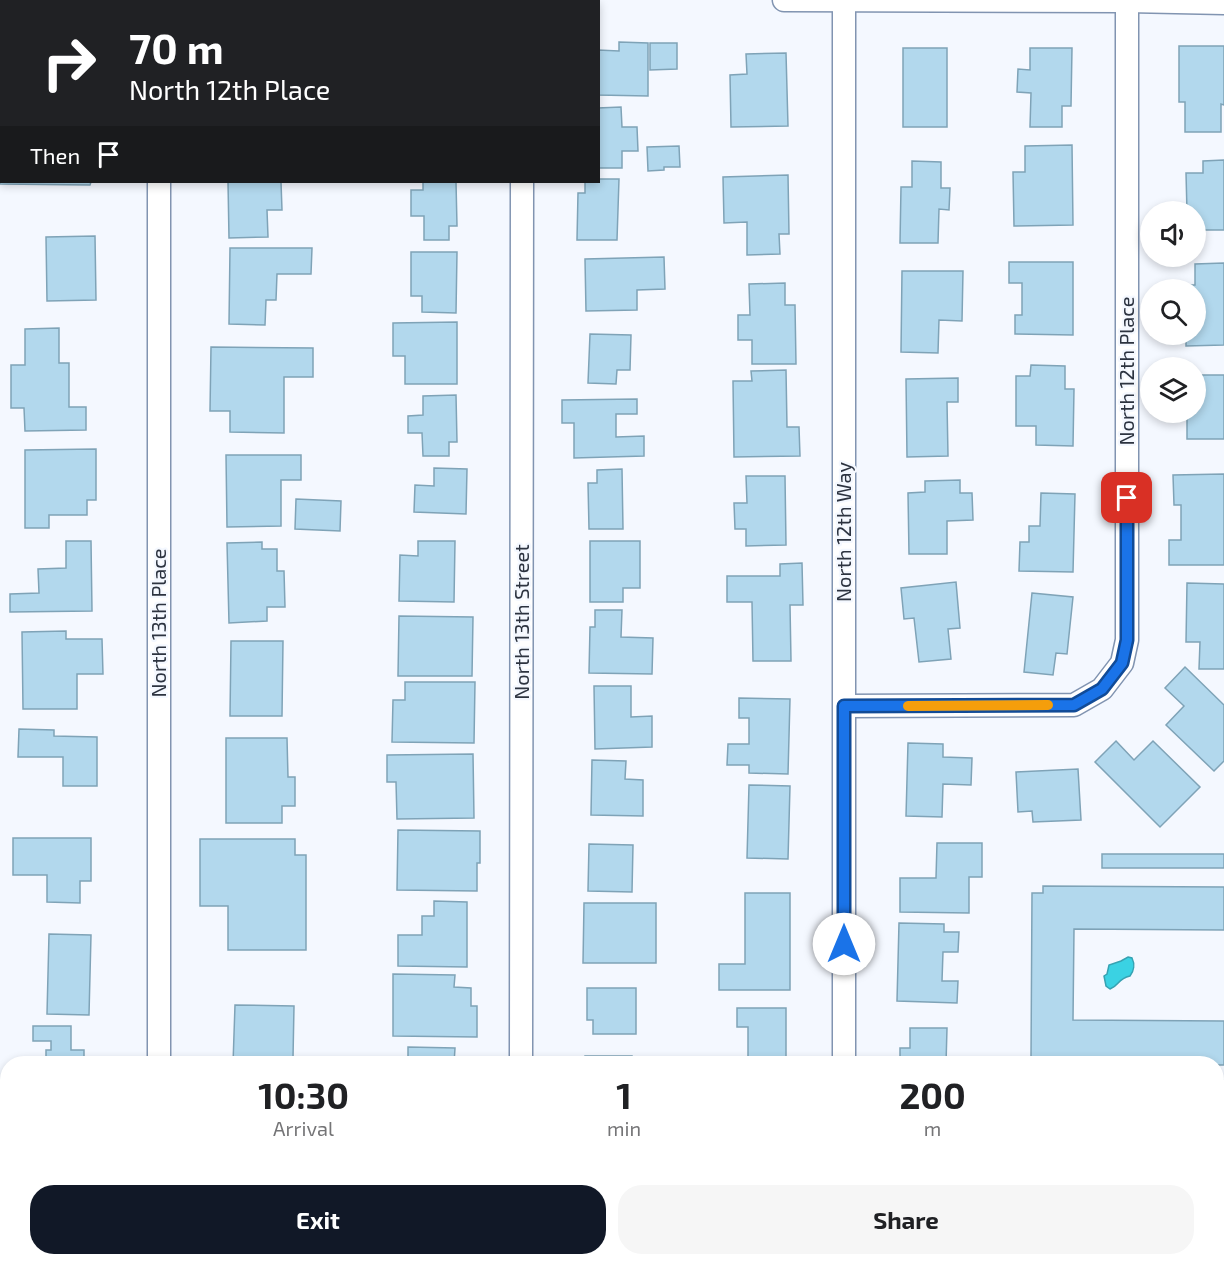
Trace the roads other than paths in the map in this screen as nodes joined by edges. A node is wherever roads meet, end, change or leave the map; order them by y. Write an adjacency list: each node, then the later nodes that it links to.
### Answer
1 (784, 0): 2 (street)
2 (844, 0): 3 (street); 7 (street, North 12th Way)
3 (1127, 1): 4 (street); 7 (street, North 12th Place)
4 (1224, 3)
5 (159, 183): 8 (street, North 13th Place)
6 (522, 183): 9 (street, North 13th Street)
7 (844, 706): 10 (street, North 12th Way)
8 (159, 1056)
9 (521, 1056)
10 (844, 1056)

